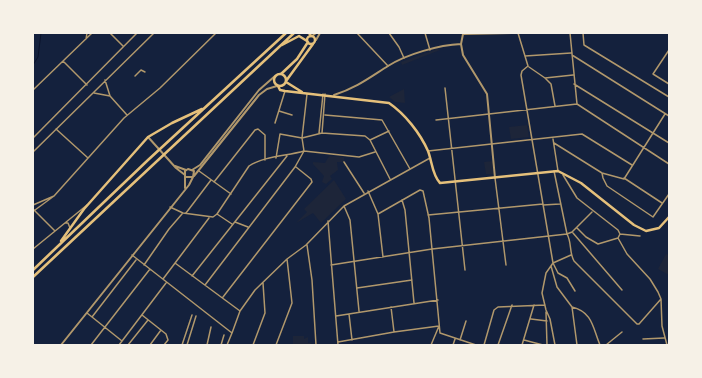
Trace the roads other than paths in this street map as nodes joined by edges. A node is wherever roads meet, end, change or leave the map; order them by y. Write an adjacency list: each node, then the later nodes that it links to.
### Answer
1 (86, 33): 20 (street)
2 (92, 33): 20 (street)
3 (110, 33): 26 (street)
4 (137, 33): 26 (street)
5 (154, 33): 43 (street)
6 (286, 33): 63 (main road)
7 (294, 33): 25 (main road)
8 (316, 33): 19 (street)
9 (320, 33): 21 (street)
10 (357, 33): 35 (street)
11 (389, 33): 33 (street)
12 (426, 33): 27 (street)
13 (512, 33): 18 (street)
14 (518, 33): 31 (street)
15 (570, 33): 29 (street)
16 (583, 33): 60 (street)
17 (215, 34): 68 (street)
18 (463, 34): 24 (street)
19 (311, 35): 21 (main road); 22 (main road)
20 (86, 39): 34 (street)
21 (316, 40): 23 (main road)
22 (308, 42): 23 (main road); 25 (main road); 38 (main road)
23 (313, 44): 44 (main road)
24 (461, 44): 27 (street); 66 (street)
25 (281, 45): 182 (main road)
26 (123, 46): 47 (street)
27 (430, 50): 33 (street)
28 (669, 50): 30 (street)
29 (572, 54): 31 (street); 39 (street); 67 (street)
30 (666, 54): 32 (street); 46 (street)
31 (525, 56): 36 (street)
32 (669, 56)
33 (404, 58): 35 (street)
34 (63, 61): 47 (street); 50 (street)
35 (388, 66): 51 (street)
36 (528, 66): 42 (street); 64 (street)
37 (145, 72): 40 (street)
38 (281, 74): 41 (main road); 44 (main road)
39 (573, 75): 42 (street); 45 (street)
40 (136, 76)
41 (276, 76): 48 (main road); 107 (street)
42 (545, 78): 62 (street)
43 (105, 80): 53 (street); 58 (street)
44 (286, 82): 48 (main road); 54 (main road)
45 (574, 84): 61 (street); 79 (street)
46 (669, 84)
47 (87, 85): 81 (street)
48 (278, 86): 52 (main road); 108 (street)
49 (445, 88): 72 (street)
50 (33, 90)
51 (349, 90): 57 (street); 59 (street)
52 (285, 91): 54 (main road); 65 (street)
53 (94, 92): 58 (street); 75 (street)
54 (302, 92): 55 (main road)
55 (307, 92): 56 (main road); 82 (street)
56 (324, 94): 57 (main road); 70 (street); 78 (street)
57 (334, 95): 59 (main road)
58 (110, 96): 68 (street)
59 (346, 97): 92 (main road)
60 (669, 97)
61 (577, 104): 62 (street); 89 (street)
62 (555, 106): 64 (street)
63 (206, 108): 80 (main road); 163 (main road)
64 (526, 110): 66 (street); 85 (street)
65 (279, 111): 69 (street); 74 (street)
66 (489, 113): 72 (street); 88 (street)
67 (665, 114): 71 (street); 79 (street)
68 (127, 115): 96 (street)
69 (292, 115)
70 (324, 116): 76 (street); 77 (street)
71 (669, 116)
72 (447, 118): 73 (street); 90 (street)
73 (436, 120)
74 (275, 123)
75 (56, 129): 93 (street); 96 (street)
76 (389, 131): 84 (street); 105 (street)
77 (322, 133): 78 (street); 84 (street)
78 (319, 134): 82 (street)
79 (653, 134): 87 (street); 89 (street)
80 (148, 137): 102 (street); 129 (main road)
81 (33, 138)
82 (302, 138): 91 (street); 97 (street)
83 (553, 138): 85 (street); 86 (street); 103 (street)
84 (370, 140): 94 (street)
85 (532, 140): 88 (street); 110 (street)
86 (554, 143): 109 (street); 112 (street)
87 (669, 143)
88 (492, 144): 90 (street); 115 (street)
89 (644, 149): 101 (street); 103 (street)
90 (451, 150): 92 (street); 120 (street)
91 (304, 151): 94 (street); 95 (street); 104 (street)
92 (428, 151): 98 (main road)
93 (33, 152)
94 (375, 152): 117 (street)
95 (287, 156): 97 (street); 146 (street)
96 (88, 158): 126 (street)
97 (276, 158): 99 (street)
98 (430, 158): 105 (street); 120 (main road)
99 (265, 160): 119 (street); 123 (street)
100 (344, 162): 124 (street)
101 (669, 164)
102 (174, 166): 106 (street); 113 (street)
103 (632, 166): 116 (street)
104 (295, 167): 150 (street); 191 (street)
105 (410, 169): 117 (street)
106 (187, 170): 107 (street); 113 (street)
107 (192, 170): 114 (street)
108 (199, 171): 114 (street); 118 (street)
109 (556, 171): 110 (main road); 111 (main road); 130 (street)
110 (537, 173): 115 (main road); 132 (street)
111 (562, 173): 138 (street); 143 (main road)
112 (602, 173): 116 (street); 128 (street)
113 (186, 176): 114 (street); 121 (street)
114 (193, 176): 121 (street)
115 (495, 178): 120 (main road); 136 (street)
116 (624, 178): 128 (street)
117 (390, 179): 122 (street)
118 (211, 180): 119 (street); 139 (street)
119 (214, 182): 123 (street)
120 (454, 182): 137 (street)
121 (185, 190): 134 (street)
122 (368, 191): 124 (street); 141 (street)
123 (231, 194): 140 (street)
124 (364, 194): 133 (street)
125 (669, 194): 128 (street)
126 (54, 196): 131 (street); 135 (street)
127 (402, 200): 141 (street); 142 (street); 165 (street)
128 (662, 203)
129 (89, 204): 147 (street); 149 (main road)
130 (560, 204): 132 (street); 154 (street)
131 (33, 205)
132 (543, 205): 136 (street); 157 (street)
133 (344, 206): 145 (street); 171 (street)
134 (170, 207): 139 (street); 166 (street)
135 (34, 210): 152 (street)
136 (499, 210): 137 (street); 159 (street)
137 (458, 212): 142 (street); 161 (street)
138 (592, 212): 151 (street); 155 (street)
139 (184, 213): 144 (street); 175 (street)
140 (217, 214): 144 (street); 148 (street)
141 (378, 214): 168 (street)
142 (428, 215): 164 (street)
143 (669, 217)
144 (209, 218): 172 (street)
145 (328, 221): 160 (street); 176 (street)
146 (235, 222): 148 (street); 150 (street)
147 (64, 223): 149 (street); 152 (street)
148 (232, 224): 181 (street)
149 (70, 228): 163 (main road)
150 (248, 228): 187 (street)
151 (577, 228): 153 (street); 158 (street)
152 (55, 231): 162 (street)
153 (572, 232): 154 (street); 189 (street)
154 (567, 234): 157 (street); 167 (street)
155 (620, 234): 156 (street); 158 (street)
156 (640, 236)
157 (549, 237): 159 (street); 173 (street)
158 (618, 238): 192 (street)
159 (503, 242): 161 (street); 174 (street)
160 (306, 245): 170 (street); 243 (street)
161 (462, 246): 164 (street); 180 (street)
162 (33, 249)
163 (54, 249): 179 (main road)
164 (432, 249): 165 (street); 193 (street)
165 (409, 253): 168 (street); 184 (street)
166 (132, 255): 169 (street); 203 (street)
167 (571, 255): 173 (street); 192 (street)
168 (383, 257): 171 (street)
169 (136, 259): 175 (street); 209 (street)
170 (287, 259): 186 (street); 242 (street)
171 (355, 261): 176 (street); 188 (street)
172 (175, 262): 181 (street); 183 (street)
173 (553, 263): 177 (street); 190 (street)
174 (506, 264)
175 (144, 265): 178 (street)
176 (331, 265): 208 (street)
177 (551, 266): 197 (street); 199 (street)
178 (150, 269): 183 (street); 215 (street)
179 (33, 270)
180 (465, 270)
181 (192, 276): 187 (street)
182 (33, 277)
183 (163, 279): 185 (street)
184 (412, 280): 188 (street); 194 (street)
185 (167, 282): 205 (street); 218 (street)
186 (263, 283): 201 (street); 241 (street)
187 (205, 285): 191 (street)
188 (357, 288): 202 (street)
189 (622, 290)
190 (575, 291)
191 (223, 297): 201 (street)
192 (661, 299): 222 (street)
193 (438, 300): 194 (street); 214 (street)
194 (414, 303): 198 (street)
195 (512, 305): 196 (street); 247 (street); 248 (street)
196 (534, 305): 197 (street); 210 (street)
197 (545, 305): 200 (street)
198 (391, 307): 202 (street); 219 (street)
199 (572, 307): 253 (street); 254 (street)
200 (546, 310): 213 (street); 252 (street)
201 (240, 311): 218 (street)
202 (359, 312): 204 (street)
203 (87, 313): 209 (street); 230 (street)
204 (349, 314): 208 (street); 225 (street)
205 (142, 315): 211 (street); 228 (street)
206 (192, 315): 236 (street)
207 (196, 316): 237 (street)
208 (336, 316): 229 (street)
209 (92, 317): 215 (street)
210 (530, 318): 213 (street); 227 (street)
211 (148, 320): 217 (street); 233 (street)
212 (466, 321): 226 (street)
213 (547, 321): 251 (street)
214 (439, 326): 219 (street); 223 (street); 244 (street)
215 (105, 327): 228 (street); 231 (street)
216 (212, 327): 238 (street)
217 (161, 330): 234 (street); 235 (street)
218 (232, 332): 240 (street)
219 (394, 332): 225 (street)
220 (622, 332): 255 (street)
221 (224, 335): 239 (street)
222 (664, 338): 224 (street); 256 (street)
223 (455, 339): 226 (street); 245 (street)
224 (643, 339)
225 (352, 340): 229 (street)
226 (460, 340): 246 (street)
227 (524, 340): 249 (street); 250 (street)
228 (122, 341): 232 (street)
229 (338, 344)
230 (62, 345)
231 (91, 345)
232 (119, 345)
233 (128, 345)
234 (150, 345)
235 (164, 345)
236 (182, 345)
237 (187, 345)
238 (206, 345)
239 (221, 345)
240 (227, 345)
241 (253, 345)
242 (276, 345)
243 (316, 345)
244 (431, 345)
245 (454, 345)
246 (476, 345)
247 (484, 345)
248 (498, 345)
249 (522, 345)
250 (543, 345)
251 (547, 345)
252 (555, 345)
253 (577, 345)
254 (600, 345)
255 (606, 345)
256 (667, 345)

